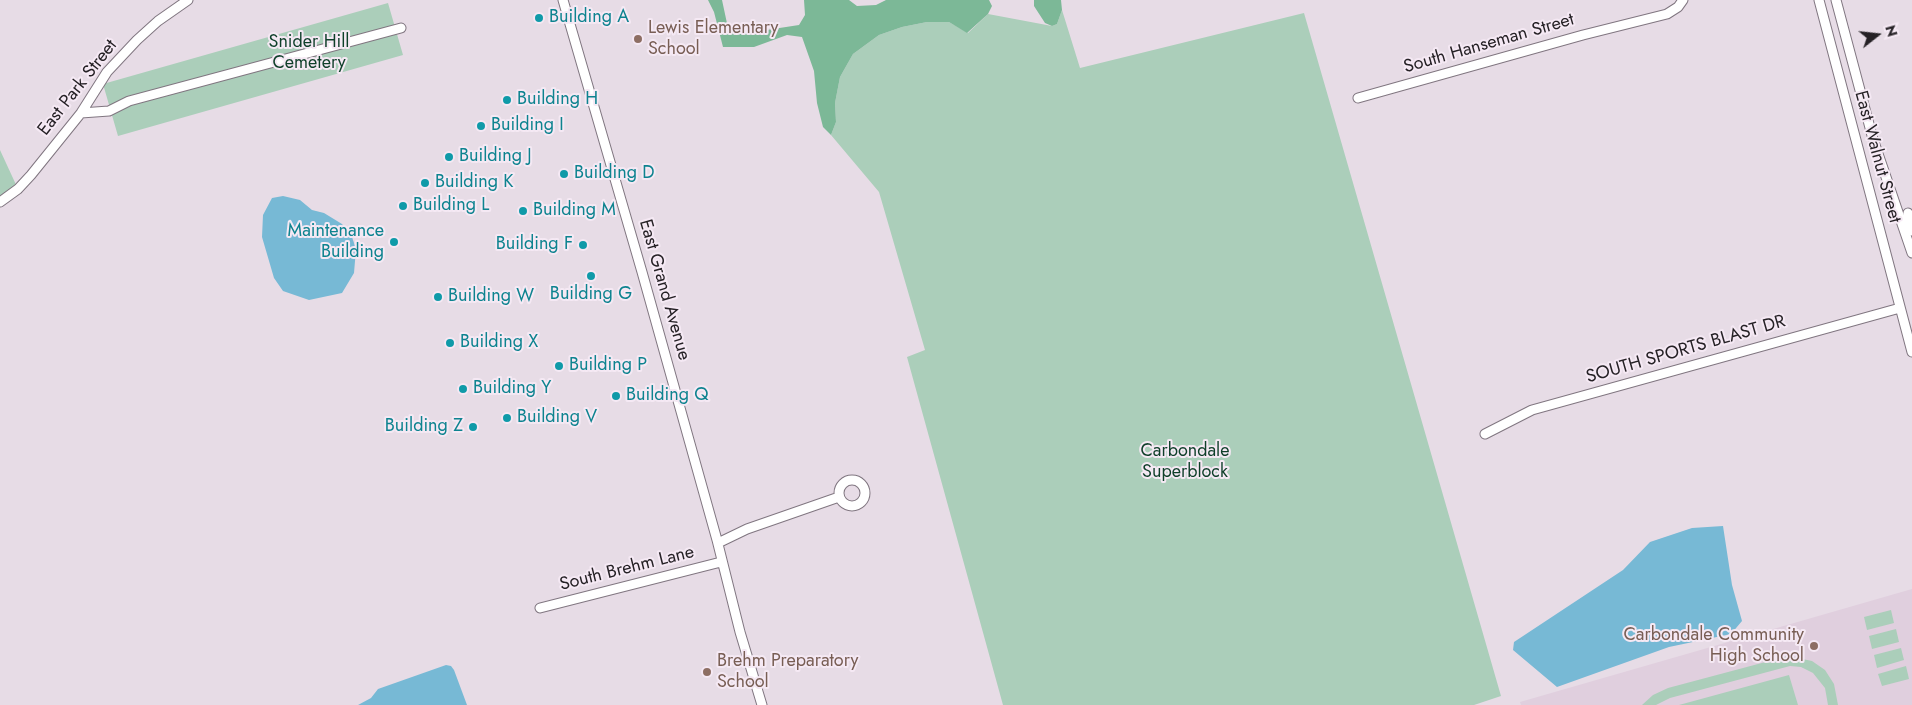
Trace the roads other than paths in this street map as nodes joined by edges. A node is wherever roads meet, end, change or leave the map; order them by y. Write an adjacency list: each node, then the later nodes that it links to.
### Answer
1 (188, 0): 8 (street, East Park Street)
2 (563, 0): 17 (street, East Grand Avenue)
3 (1683, 0): 7 (street, South Hanseman Street)
4 (1819, 0): 13 (street, East Walnut Street)
5 (1836, 0): 12 (street)
6 (401, 28): 8 (street)
7 (1358, 98)
8 (81, 113): 9 (street, East Park Street)
9 (0, 202)
10 (1908, 213): 11 (street)
11 (1912, 231)
12 (1912, 254)
13 (1900, 308): 14 (street, East Walnut Street); 15 (street, SOUTH SPORTS BLAST DR)
14 (1912, 352)
15 (1485, 434)
16 (839, 497): 17 (street)
17 (718, 543): 18 (street, East Grand Avenue)
18 (721, 562): 19 (street, South Brehm Lane); 20 (street, East Grand Avenue)
19 (540, 608)
20 (762, 705)

